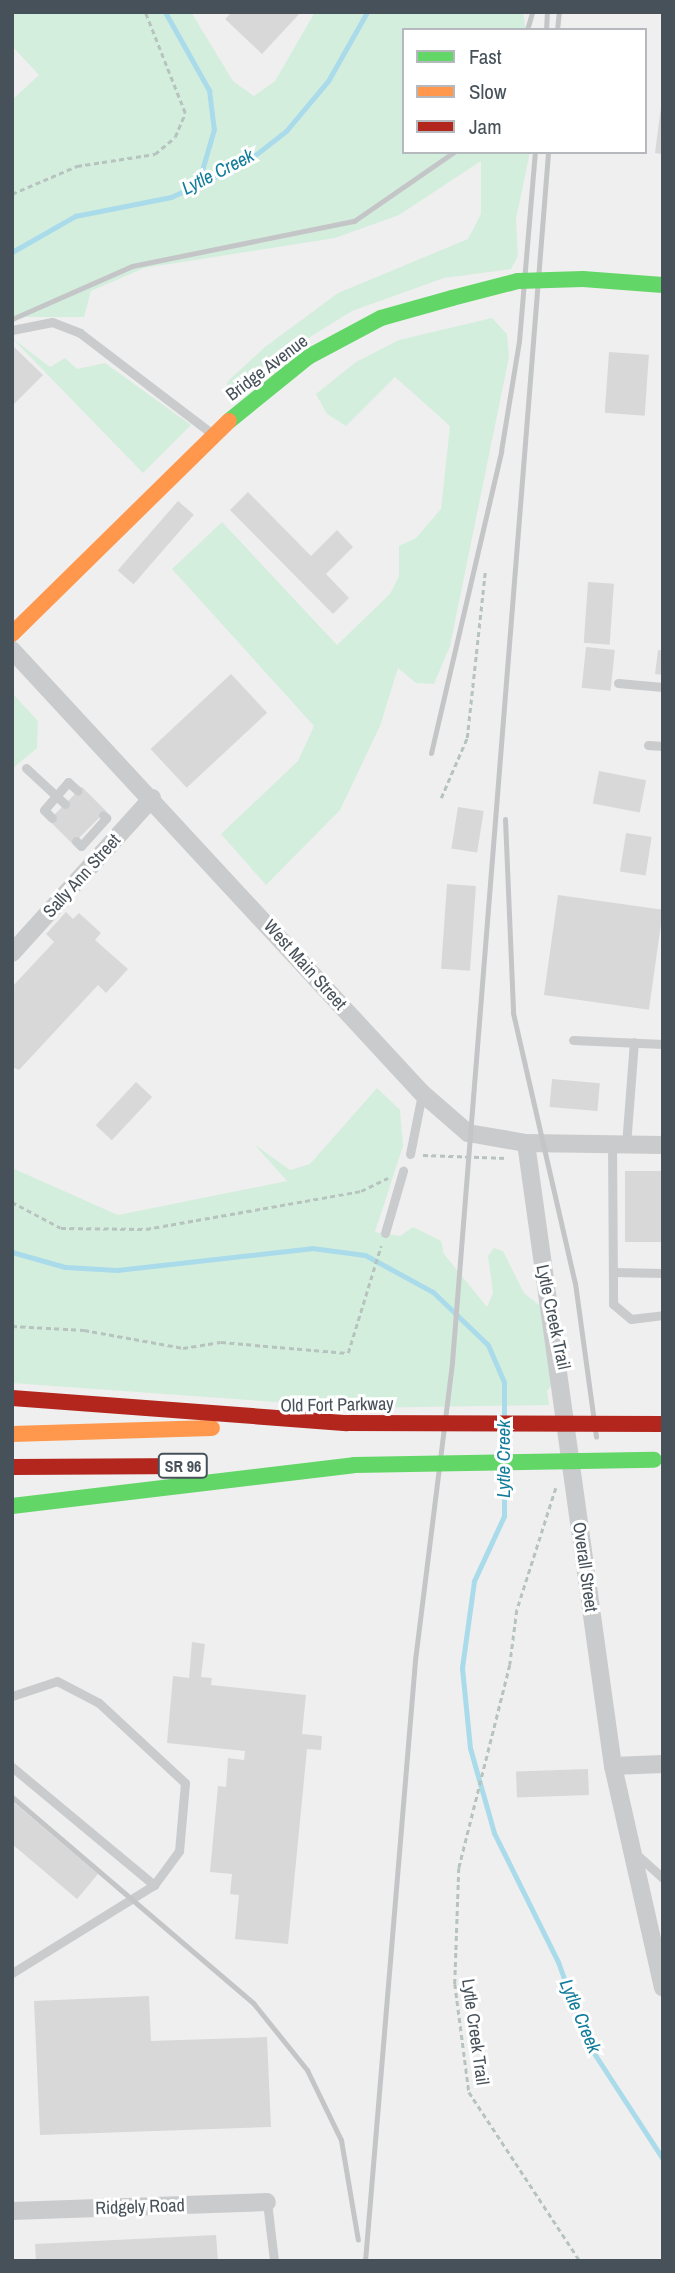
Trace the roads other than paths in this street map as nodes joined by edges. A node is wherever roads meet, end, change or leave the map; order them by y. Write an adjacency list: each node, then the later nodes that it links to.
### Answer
1 (663, 285): 3 (main road, Bridge Avenue, bridge)
2 (12, 330): 3 (lane)
3 (215, 436): 4 (main road, Bridge Avenue)
4 (12, 634)
5 (12, 650): 13 (street, West Main Street)
6 (618, 683): 7 (lane)
7 (663, 687)
8 (648, 745): 9 (lane)
9 (663, 746)
10 (26, 768): 12 (lane)
11 (78, 791): 12 (lane)
12 (56, 796): 14 (lane); 16 (lane)
13 (152, 798): 19 (street, Sally Ann Street); 24 (street, West Main Street)
14 (65, 804)
15 (103, 815): 17 (lane)
16 (51, 818)
17 (92, 830): 18 (lane); 19 (lane)
18 (76, 841)
19 (109, 846): 20 (street, Sally Ann Street)
20 (12, 953)
21 (573, 1040): 22 (lane)
22 (634, 1042): 23 (lane); 26 (lane)
23 (663, 1044)
24 (422, 1093): 25 (street, West Main Street); 28 (lane)
25 (526, 1143): 26 (street, West Main Street); 44 (street, Overall Street)
26 (619, 1144): 27 (street, West Main Street); 31 (lane)
27 (663, 1145)
28 (410, 1154)
29 (404, 1171): 30 (lane)
30 (385, 1233)
31 (613, 1272): 32 (lane); 33 (lane)
32 (663, 1273)
33 (663, 1315)
34 (12, 1398): 35 (main road)
35 (347, 1423): 36 (main road, Old Fort Parkway / SR 96, bridge); 37 (main road, Old Fort Parkway / SR 96)
36 (663, 1424)
37 (12, 1434)
38 (658, 1460): 39 (main road, SR 96, bridge)
39 (354, 1465): 40 (main road, SR 96); 41 (main road)
40 (12, 1467)
41 (12, 1506)
42 (12, 1696): 48 (lane)
43 (663, 1764): 44 (street)
44 (613, 1766): 46 (street, Overall Street)
45 (12, 1767): 48 (lane)
46 (628, 1847): 47 (lane); 50 (street, Overall Street)
47 (663, 1878)
48 (154, 1885): 49 (lane)
49 (12, 1973)
50 (663, 1987)
51 (267, 2202): 52 (street, Ridgely Road); 53 (lane)
52 (12, 2211)
53 (274, 2261)

